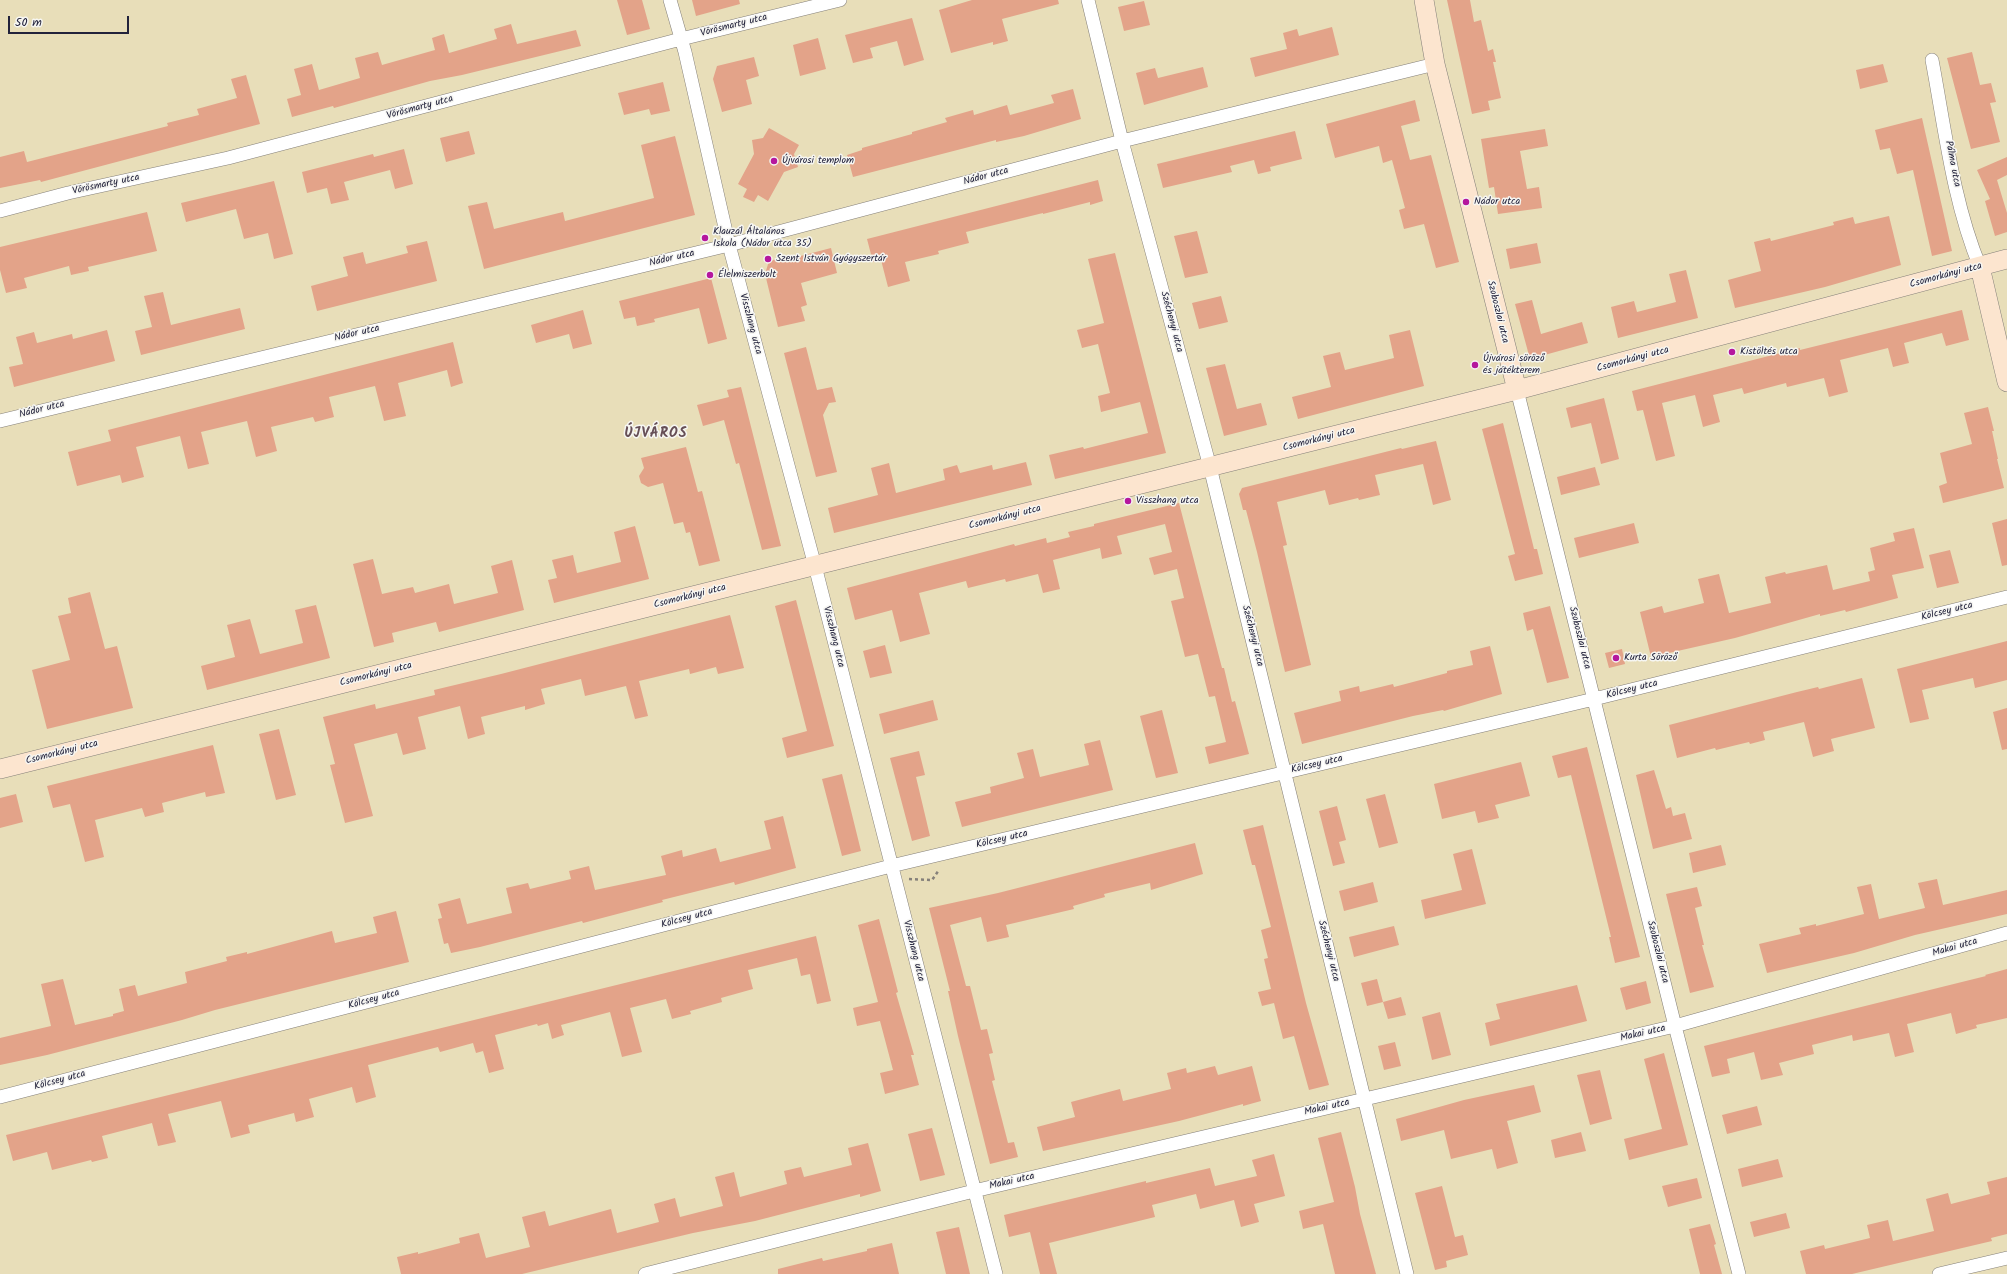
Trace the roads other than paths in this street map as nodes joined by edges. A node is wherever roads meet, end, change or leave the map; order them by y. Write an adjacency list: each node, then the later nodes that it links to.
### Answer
1 (670, 0): 5 (street, Visszhang utca)
2 (840, 0): 5 (street, Vörösmarty utca)
3 (1088, 0): 8 (street, Széchenyi utca)
4 (1424, 0): 7 (street, Szoboszlai utca)
5 (681, 39): 9 (street, Vörösmarty utca); 10 (street, Visszhang utca)
6 (1932, 60): 12 (street, Pálma utca)
7 (1435, 64): 8 (street, Nádor utca); 14 (street, Szoboszlai utca)
8 (1122, 141): 10 (street, Nádor utca); 16 (street, Széchenyi utca)
9 (0, 211)
10 (729, 245): 15 (street, Nádor utca); 17 (street, Visszhang utca)
11 (2007, 259): 12 (street, Csomorkányi utca)
12 (1980, 267): 13 (street); 14 (street, Csomorkányi utca)
13 (2007, 382)
14 (1517, 390): 16 (street, Csomorkányi utca); 19 (street, Szoboszlai utca)
15 (0, 421)
16 (1210, 467): 17 (street, Csomorkányi utca); 21 (street, Széchenyi utca)
17 (815, 566): 20 (street, Csomorkányi utca); 22 (street, Visszhang utca)
18 (2007, 598): 19 (street, Kölcsey utca)
19 (1594, 699): 21 (street, Kölcsey utca); 24 (street, Szoboszlai utca)
20 (0, 769)
21 (1285, 773): 22 (street, Kölcsey utca); 26 (street, Széchenyi utca)
22 (891, 866): 25 (street, Kölcsey utca); 27 (street, Visszhang utca)
23 (2007, 933): 24 (street, Makai utca)
24 (1675, 1026): 26 (street, Makai utca); 32 (street, Szoboszlai utca)
25 (0, 1097)
26 (1365, 1099): 27 (street, Makai utca); 31 (street, Széchenyi utca)
27 (974, 1191): 29 (street, Makai utca); 30 (street, Visszhang utca)
28 (2007, 1258): 33 (street)
29 (645, 1274)
30 (996, 1274)
31 (1407, 1274)
32 (1739, 1274)
33 (1939, 1274)

